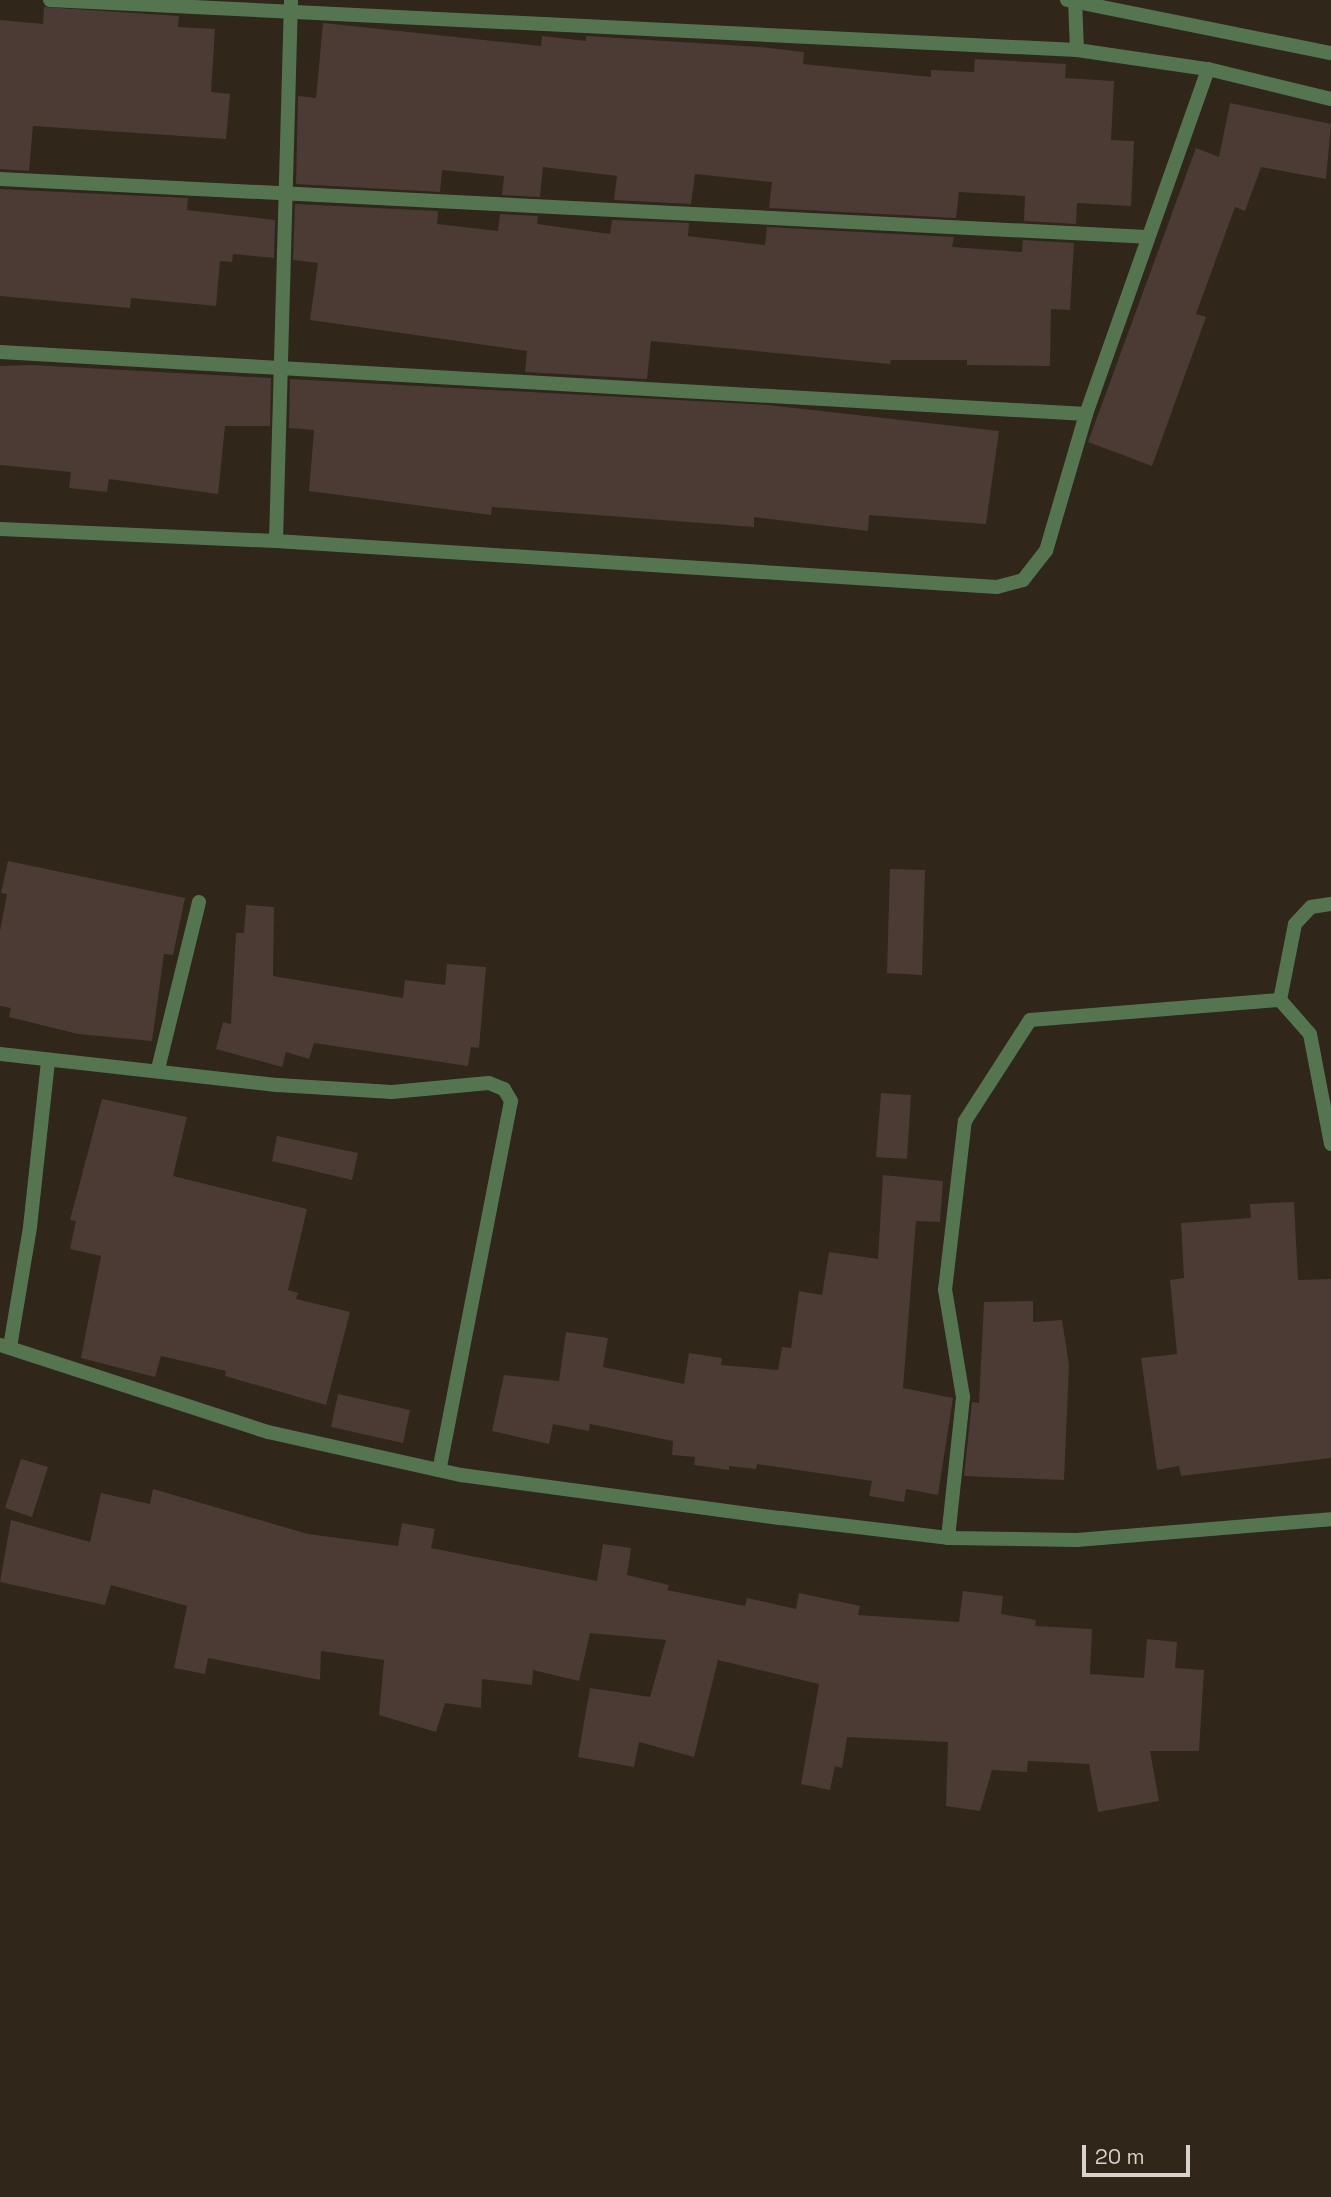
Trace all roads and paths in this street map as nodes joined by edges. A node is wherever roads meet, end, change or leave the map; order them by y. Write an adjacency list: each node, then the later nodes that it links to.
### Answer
1 (50, 0): 4 (street)
2 (1067, 0): 3 (street)
3 (1075, 0): 5 (street); 6 (street)
4 (290, 6): 5 (street); 10 (street)
5 (1076, 50): 7 (street)
6 (1331, 53)
7 (1208, 69): 8 (street); 11 (street)
8 (1331, 99)
9 (0, 179): 10 (street)
10 (285, 193): 11 (street); 13 (street)
11 (1147, 237): 14 (street)
12 (0, 352): 13 (street)
13 (278, 366): 14 (street); 16 (street)
14 (1086, 414): 16 (street)
15 (0, 529): 16 (street)
16 (276, 541)
17 (199, 902): 22 (street)
18 (1331, 904): 19 (street)
19 (1280, 1000): 23 (street); 27 (street)
20 (0, 1054): 21 (street)
21 (48, 1060): 22 (street); 24 (street)
22 (158, 1069): 25 (street)
23 (1331, 1144)
24 (5, 1346): 25 (street)
25 (439, 1470): 27 (street)
26 (1331, 1519): 27 (street)
27 (948, 1538)

